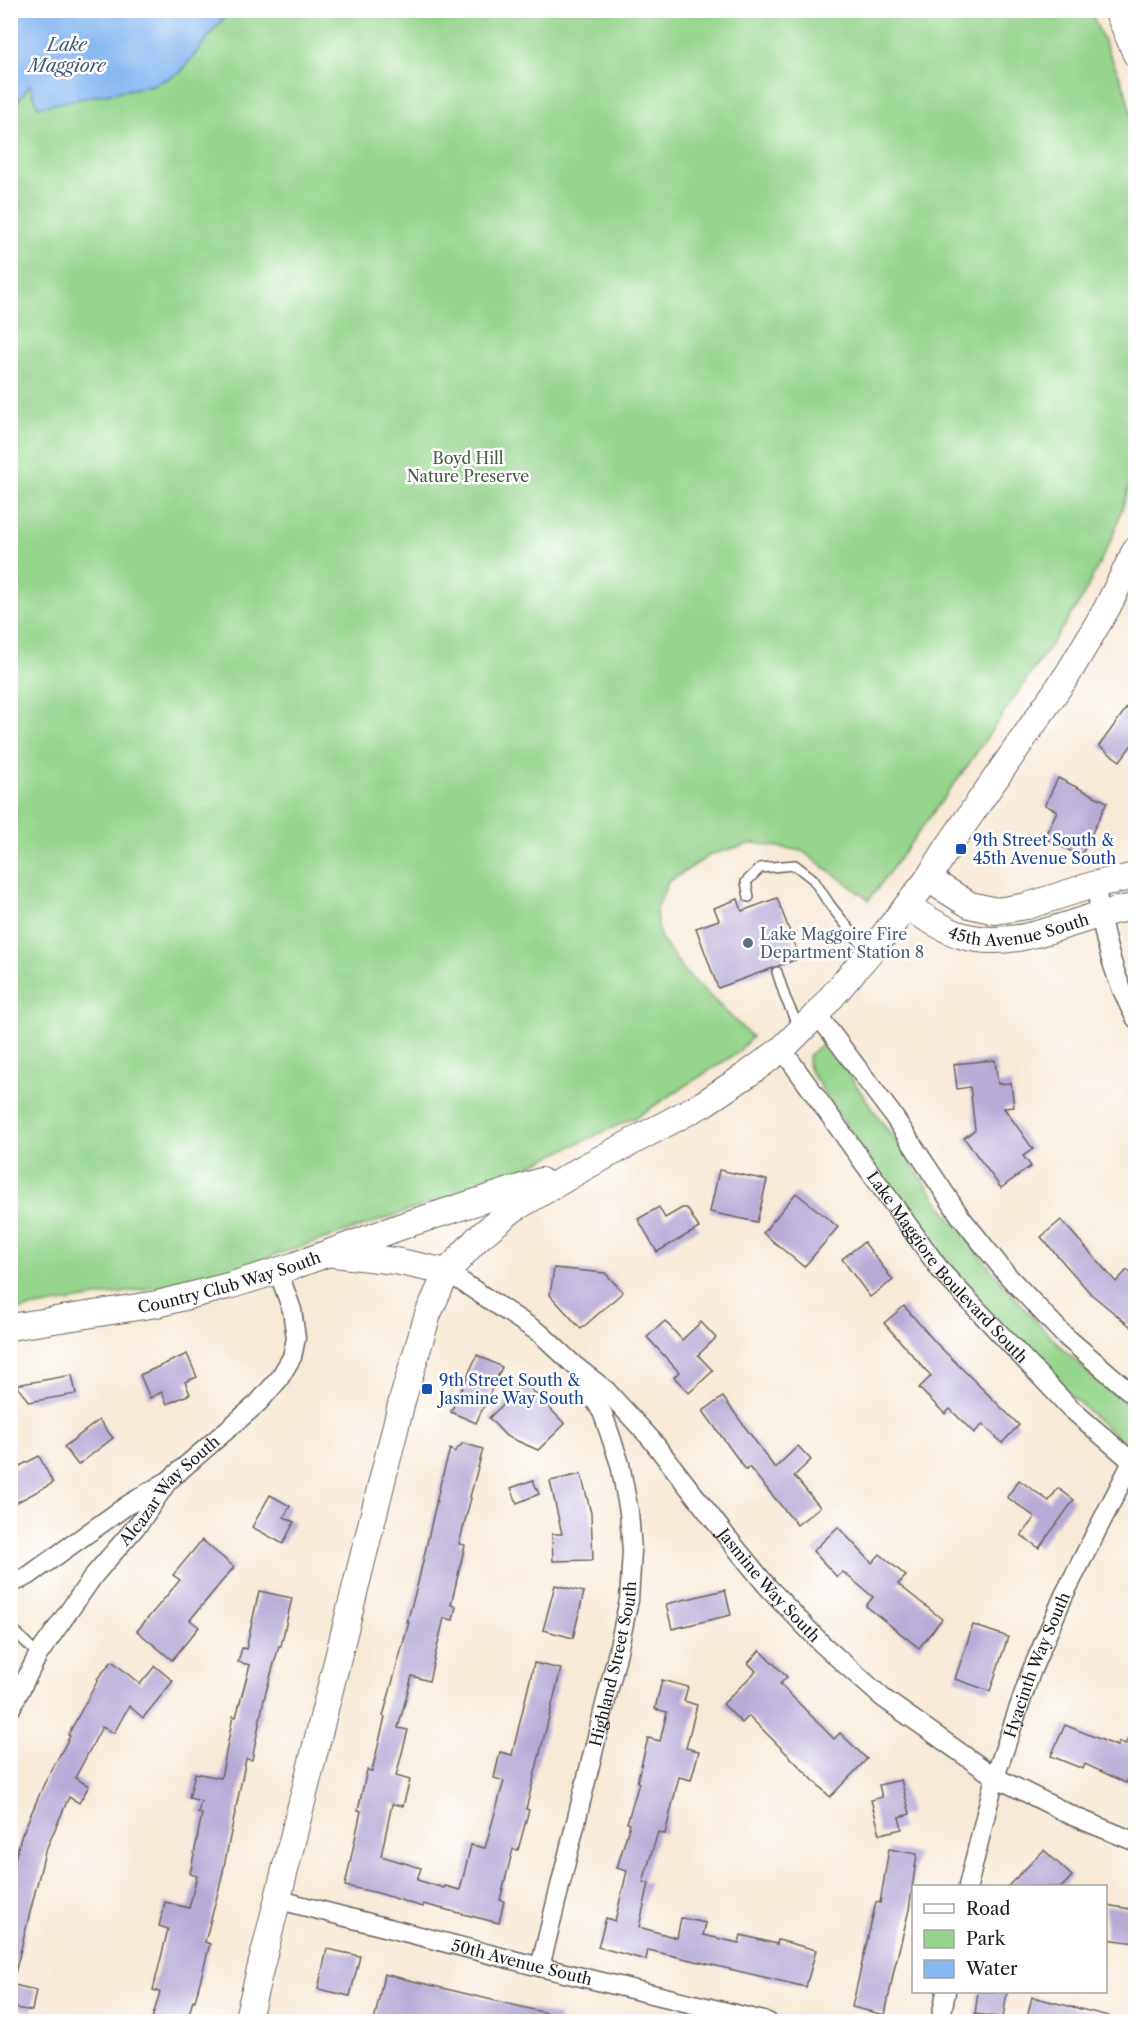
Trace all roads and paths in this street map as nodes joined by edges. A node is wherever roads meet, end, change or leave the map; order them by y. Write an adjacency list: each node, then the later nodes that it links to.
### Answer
1 (1118, 10): 2 (main road)
2 (1136, 54)
3 (1136, 549): 5 (main road)
4 (1136, 876): 6 (main road, 45th Avenue South)
5 (928, 879): 6 (main road, 45th Avenue South); 9 (main road)
6 (1096, 884): 10 (street)
7 (749, 897): 11 (lane)
8 (1136, 906): 10 (main road, 45th Avenue South)
9 (907, 907): 10 (main road, 45th Avenue South); 11 (main road)
10 (1100, 915): 13 (street)
11 (869, 953): 14 (main road)
12 (777, 972): 14 (lane)
13 (1136, 1019)
14 (808, 1022): 15 (main road); 22 (street)
15 (782, 1048): 16 (main road); 23 (street, Lake Maggiore Boulevard South)
16 (585, 1167): 17 (main road); 19 (main road)
17 (324, 1254): 18 (main road, Country Club Way South); 19 (main road, Country Club Way South)
18 (278, 1271): 20 (main road, Country Club Way South); 24 (street, Alcazar Way South)
19 (447, 1272): 21 (street, Jasmine Way South); 32 (main road)
20 (10, 1327)
21 (574, 1365): 29 (street, Jasmine Way South); 33 (street, Highland Street South)
22 (1136, 1397)
23 (1134, 1460): 29 (street, Hyacinth Way South)
24 (168, 1481): 25 (street); 27 (street, Alcazar Way South)
25 (10, 1584)
26 (10, 1626): 27 (lane)
27 (38, 1655): 28 (street, Alcazar Way South)
28 (10, 1710)
29 (994, 1777): 30 (street, Jasmine Way South); 31 (street, Hyacinth Way South)
30 (1136, 1842)
31 (968, 1885)
32 (276, 1899): 33 (street, 50th Avenue South); 36 (main road)
33 (540, 1967): 35 (street, 50th Avenue South)
34 (946, 1993): 37 (street)
35 (763, 2021)
36 (247, 2022)
37 (940, 2022)

